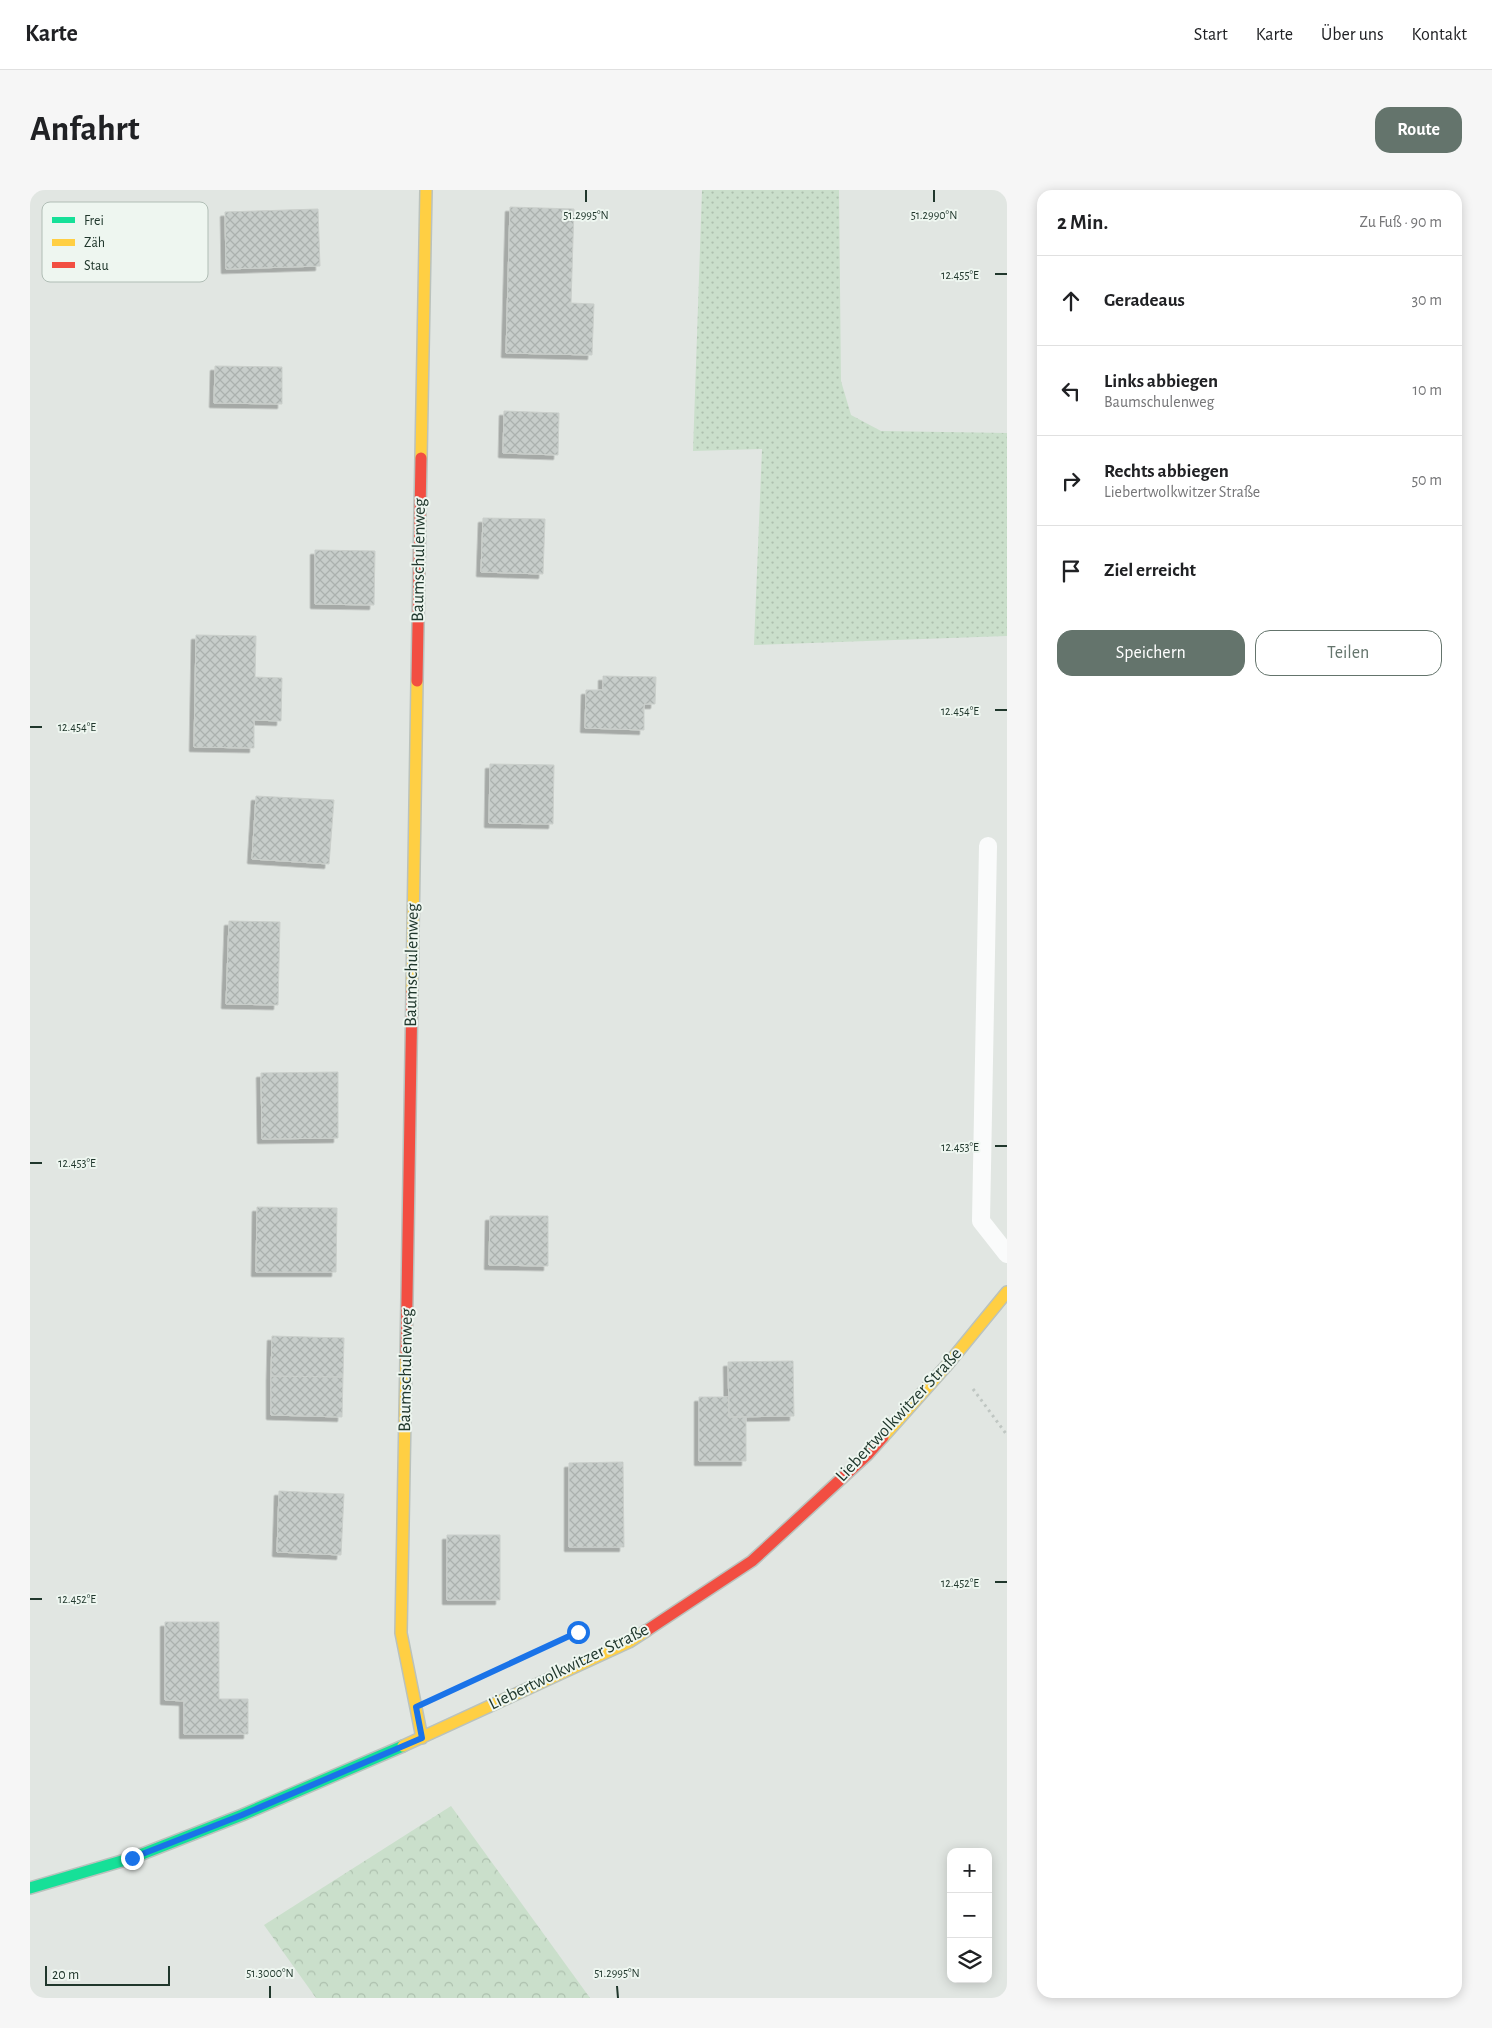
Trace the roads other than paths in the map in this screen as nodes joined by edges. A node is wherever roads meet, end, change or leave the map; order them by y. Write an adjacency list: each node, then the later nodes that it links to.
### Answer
1 (426, 190): 5 (street, Baumschulenweg)
2 (988, 846): 3 (lane)
3 (1007, 1254)
4 (1007, 1292): 5 (street, Liebertwolkwitzer Straße)
5 (422, 1738): 6 (street, Liebertwolkwitzer Straße)
6 (30, 1888)

